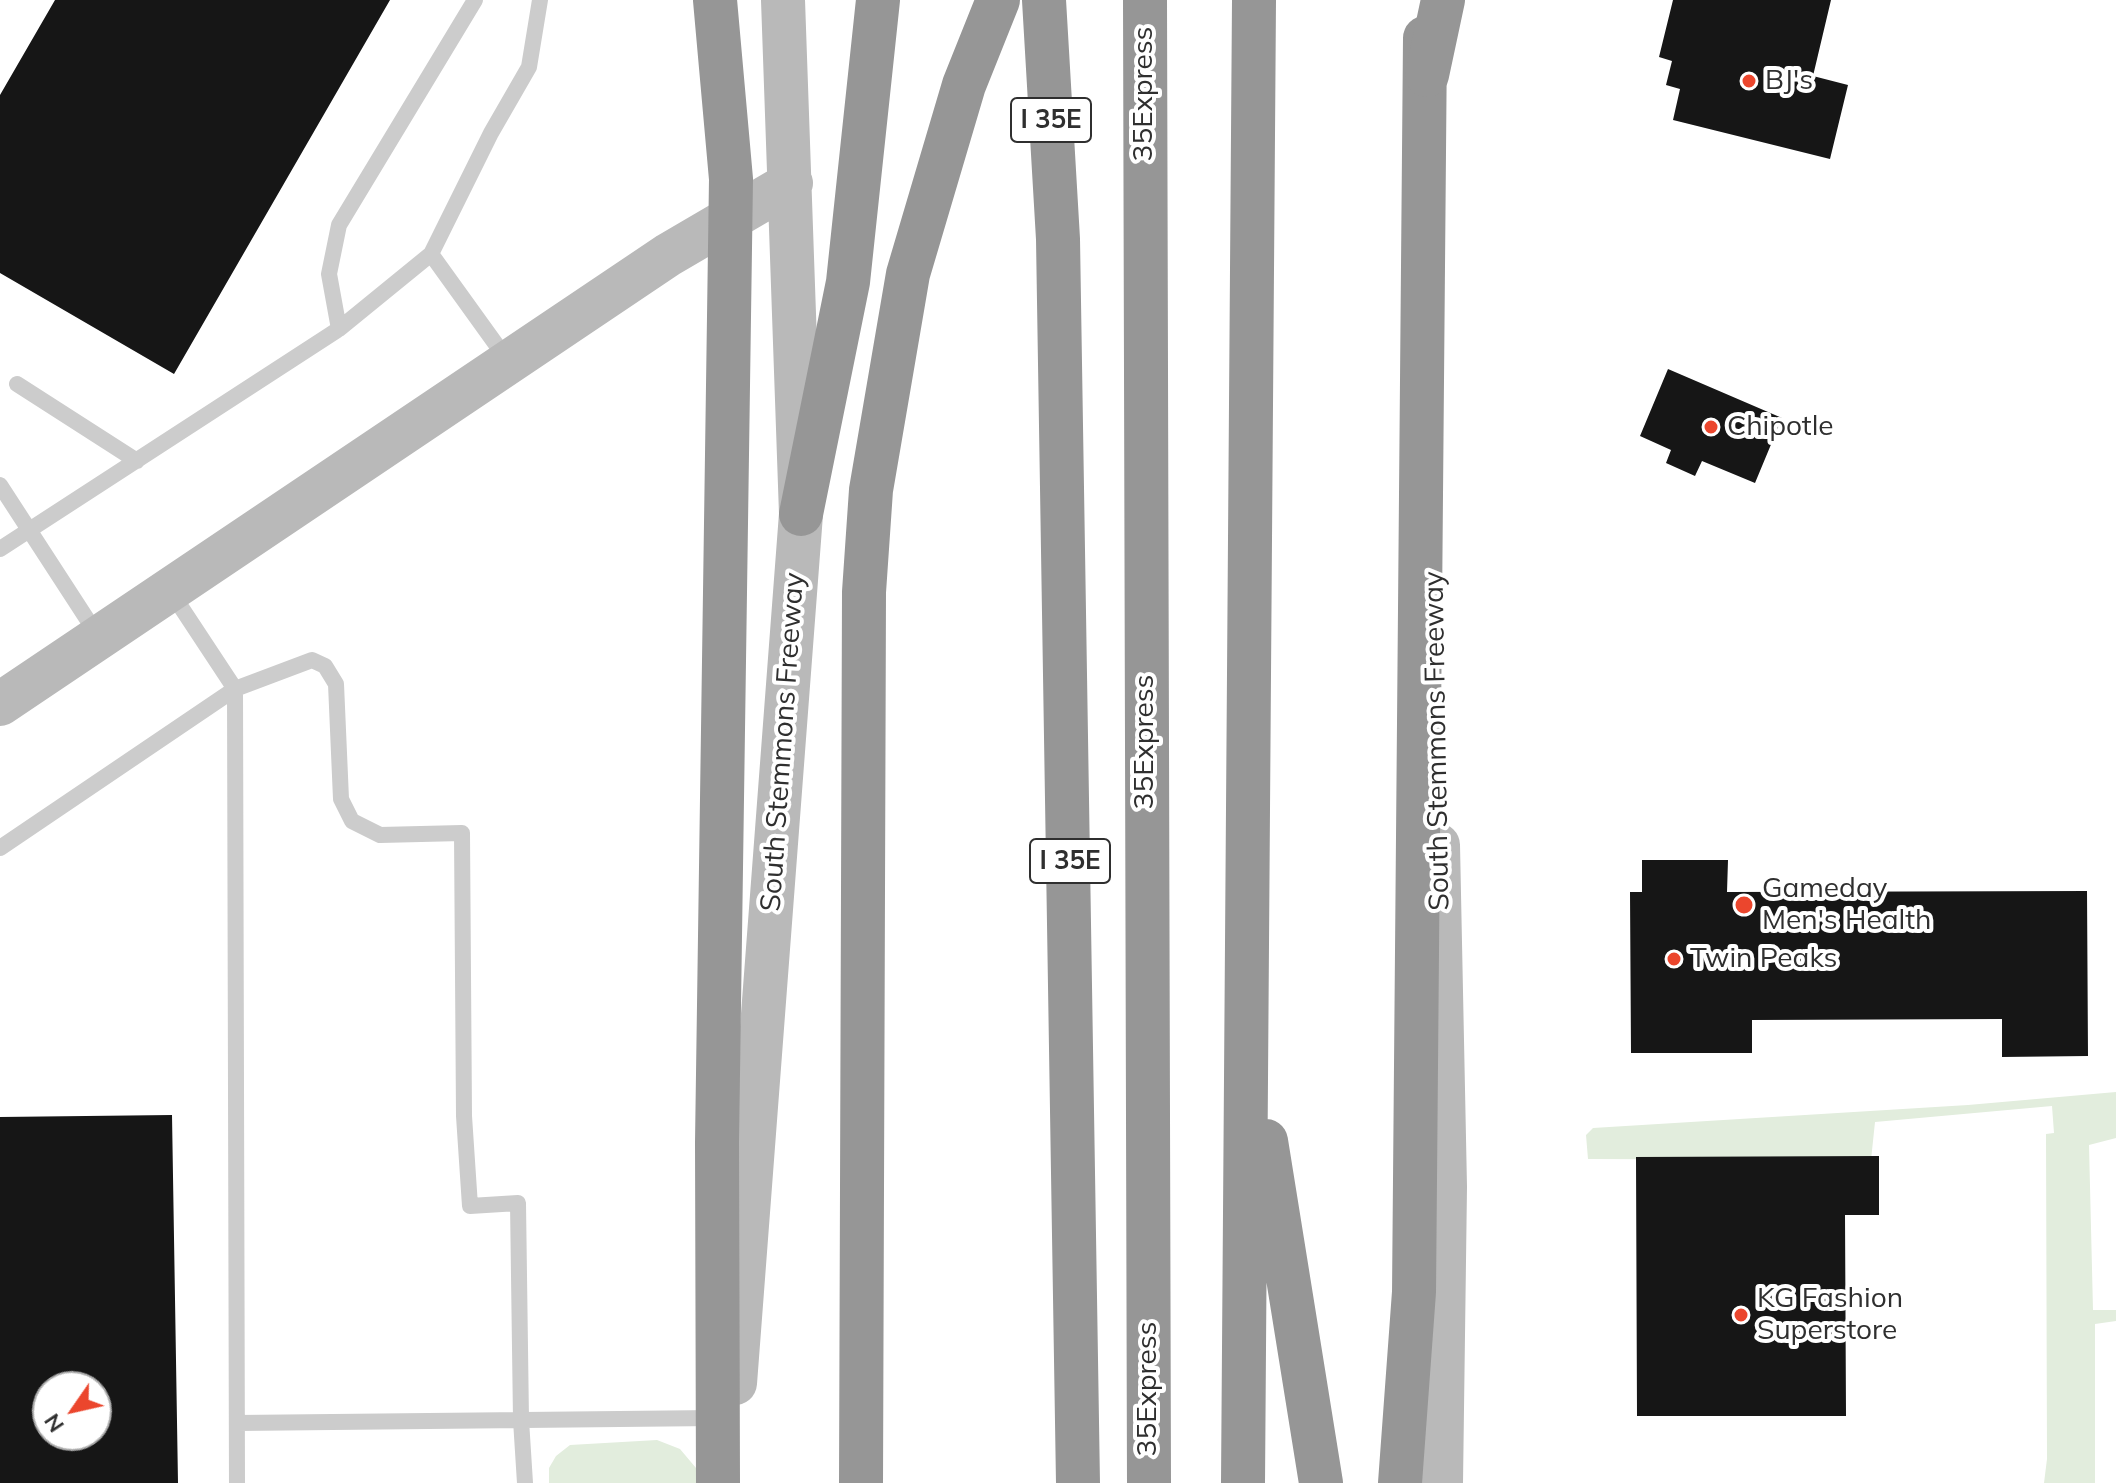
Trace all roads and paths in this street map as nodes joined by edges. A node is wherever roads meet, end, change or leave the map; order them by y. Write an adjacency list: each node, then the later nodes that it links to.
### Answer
1 (475, 0): 15 (lane)
2 (540, 0): 14 (lane)
3 (715, 0): 34 (highway, bridge)
4 (783, 0): 13 (main road, South Stemmons Freeway)
5 (878, 0): 20 (highway)
6 (998, 0): 36 (highway)
7 (1044, 0): 37 (highway, I 35E)
8 (1145, 0): 38 (highway, 35Express)
9 (1254, 0): 28 (highway)
10 (1424, 0): 12 (highway, bridge); 42 (main road, South Stemmons Freeway)
11 (1443, 0): 12 (highway, bridge)
12 (1427, 75): 41 (highway)
13 (791, 183): 16 (main road); 20 (main road, South Stemmons Freeway)
14 (431, 254): 15 (lane); 16 (lane)
15 (339, 329): 18 (lane)
16 (509, 363): 23 (main road)
17 (17, 384): 18 (lane)
18 (137, 461): 21 (lane)
19 (0, 485): 21 (lane)
20 (801, 514): 29 (main road, South Stemmons Freeway)
21 (30, 530): 22 (lane); 24 (lane)
22 (0, 549)
23 (170, 590): 24 (main road); 25 (lane)
24 (98, 637): 26 (main road)
25 (235, 689): 27 (lane); 30 (lane); 31 (lane)
26 (0, 704)
27 (0, 848)
28 (1246, 1016): 39 (highway); 40 (highway)
29 (732, 1417): 30 (lane); 35 (main road, South Stemmons Freeway)
30 (521, 1420): 31 (lane); 33 (lane)
31 (237, 1423): 32 (lane)
32 (237, 1483)
33 (525, 1483)
34 (718, 1483)
35 (727, 1483)
36 (861, 1483)
37 (1078, 1483)
38 (1149, 1483)
39 (1243, 1483)
40 (1321, 1483)
41 (1400, 1483)
42 (1441, 1483)

